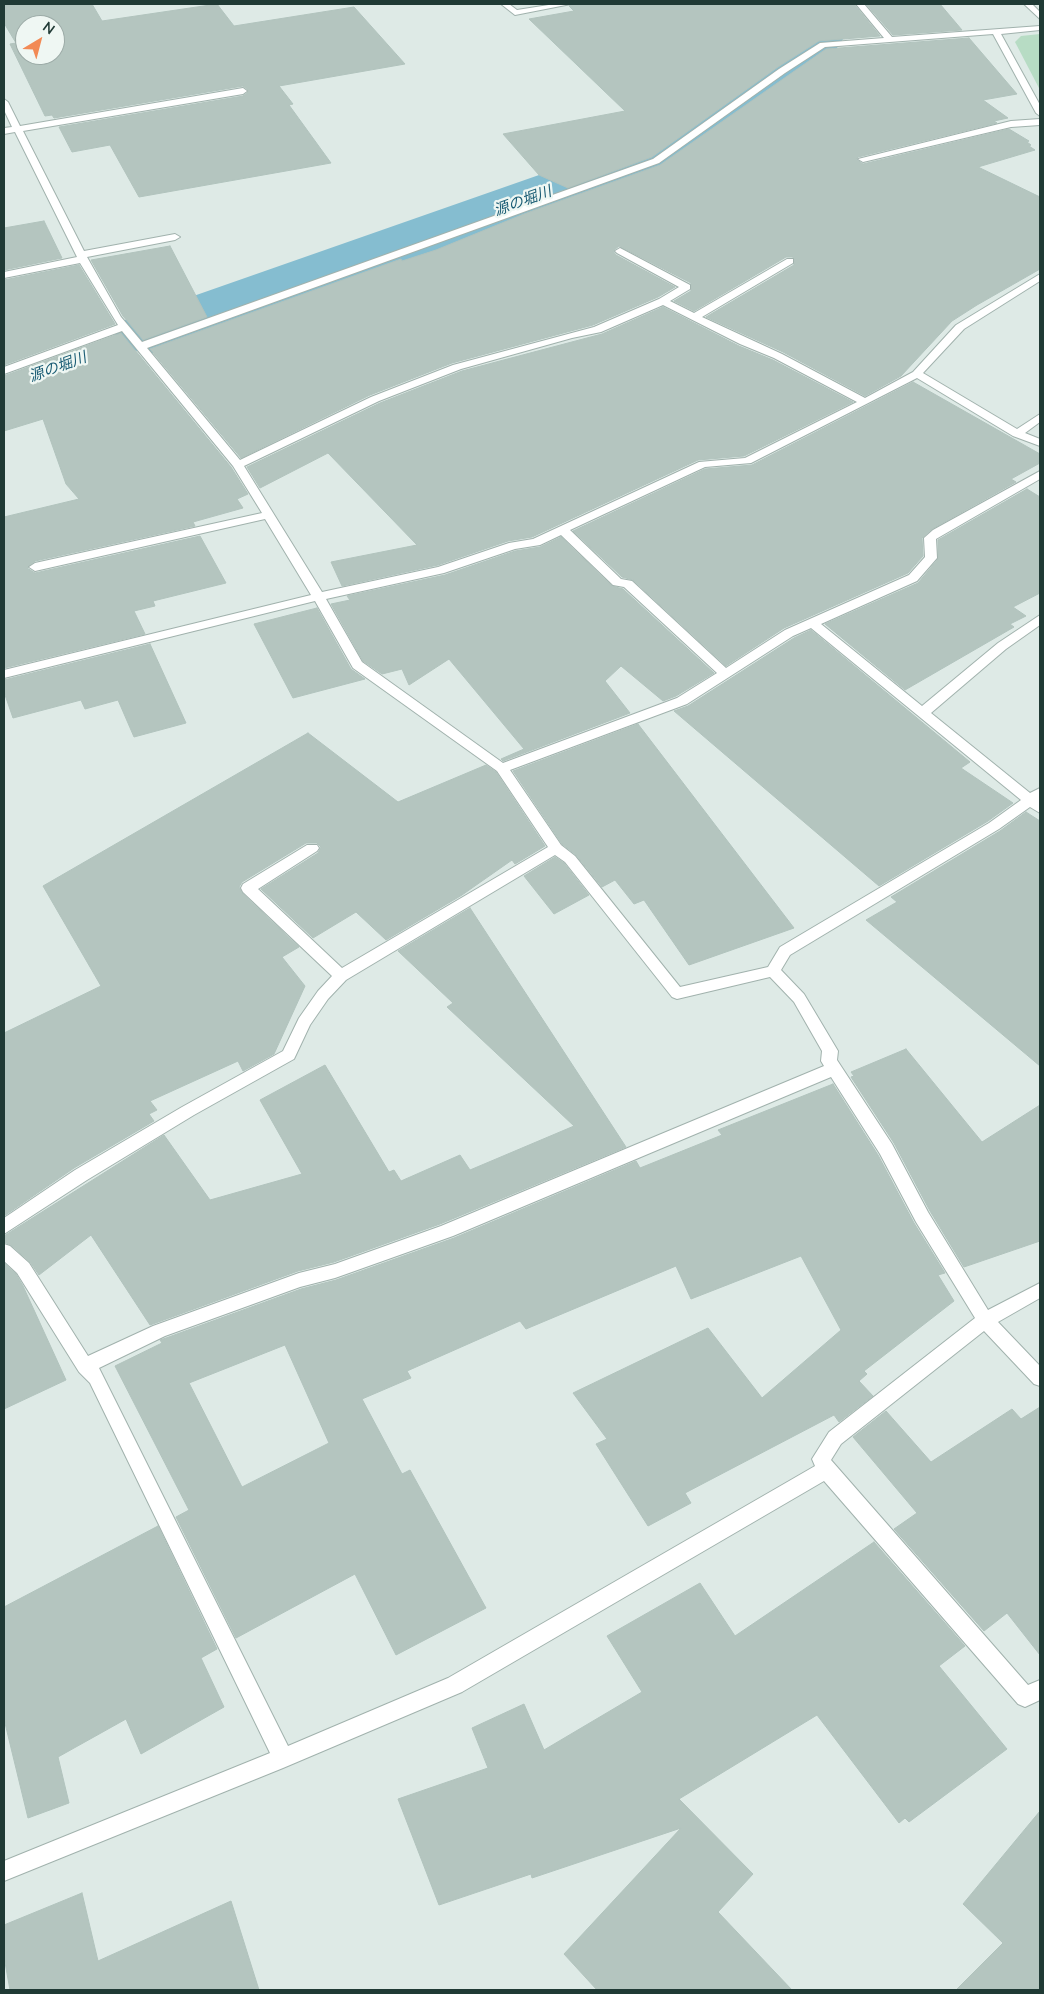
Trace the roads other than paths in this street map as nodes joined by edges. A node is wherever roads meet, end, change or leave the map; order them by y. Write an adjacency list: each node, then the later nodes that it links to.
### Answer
1 (505, 4): 2 (street)
2 (567, 4)
3 (860, 4): 8 (street)
4 (1028, 4): 5 (street)
5 (1040, 17)
6 (1040, 28): 7 (street)
7 (996, 32): 8 (street); 11 (street)
8 (891, 41): 25 (street)
9 (243, 91): 13 (street)
10 (4, 102): 13 (street)
11 (1039, 107)
12 (1040, 122): 15 (street)
13 (17, 128): 14 (street); 18 (street)
14 (4, 131)
15 (863, 159)
16 (175, 237): 18 (street)
17 (620, 251): 22 (street)
18 (82, 257): 20 (street); 24 (street)
19 (790, 261): 23 (street)
20 (4, 275)
21 (1040, 277): 27 (street)
22 (663, 301): 23 (street); 32 (street)
23 (694, 317): 28 (street)
24 (123, 327): 25 (street); 26 (street)
25 (139, 347): 32 (street)
26 (4, 371)
27 (917, 374): 28 (street); 30 (street)
28 (865, 402): 35 (street)
29 (1040, 417): 30 (street)
30 (1017, 434): 31 (street)
31 (1040, 443)
32 (238, 465): 34 (street)
33 (1040, 474): 39 (street)
34 (270, 515): 36 (street); 37 (street)
35 (564, 530): 37 (street); 41 (street)
36 (34, 568)
37 (319, 598): 40 (street); 43 (street)
38 (1040, 620): 42 (street)
39 (812, 623): 41 (street); 42 (street)
40 (4, 674)
41 (725, 674): 43 (street)
42 (922, 713): 44 (street)
43 (502, 768): 46 (street)
44 (1036, 800): 47 (street)
45 (312, 848): 48 (street)
46 (556, 848): 47 (street); 48 (street)
47 (773, 971): 49 (street)
48 (341, 976): 50 (street)
49 (834, 1069): 53 (street); 54 (street)
50 (4, 1227)
51 (4, 1251): 54 (street)
52 (1040, 1290): 53 (street)
53 (985, 1320): 55 (street); 56 (street)
54 (85, 1366): 58 (street)
55 (1040, 1378)
56 (826, 1470): 57 (street); 58 (street)
57 (1040, 1690)
58 (283, 1758): 59 (street)
59 (4, 1871)

